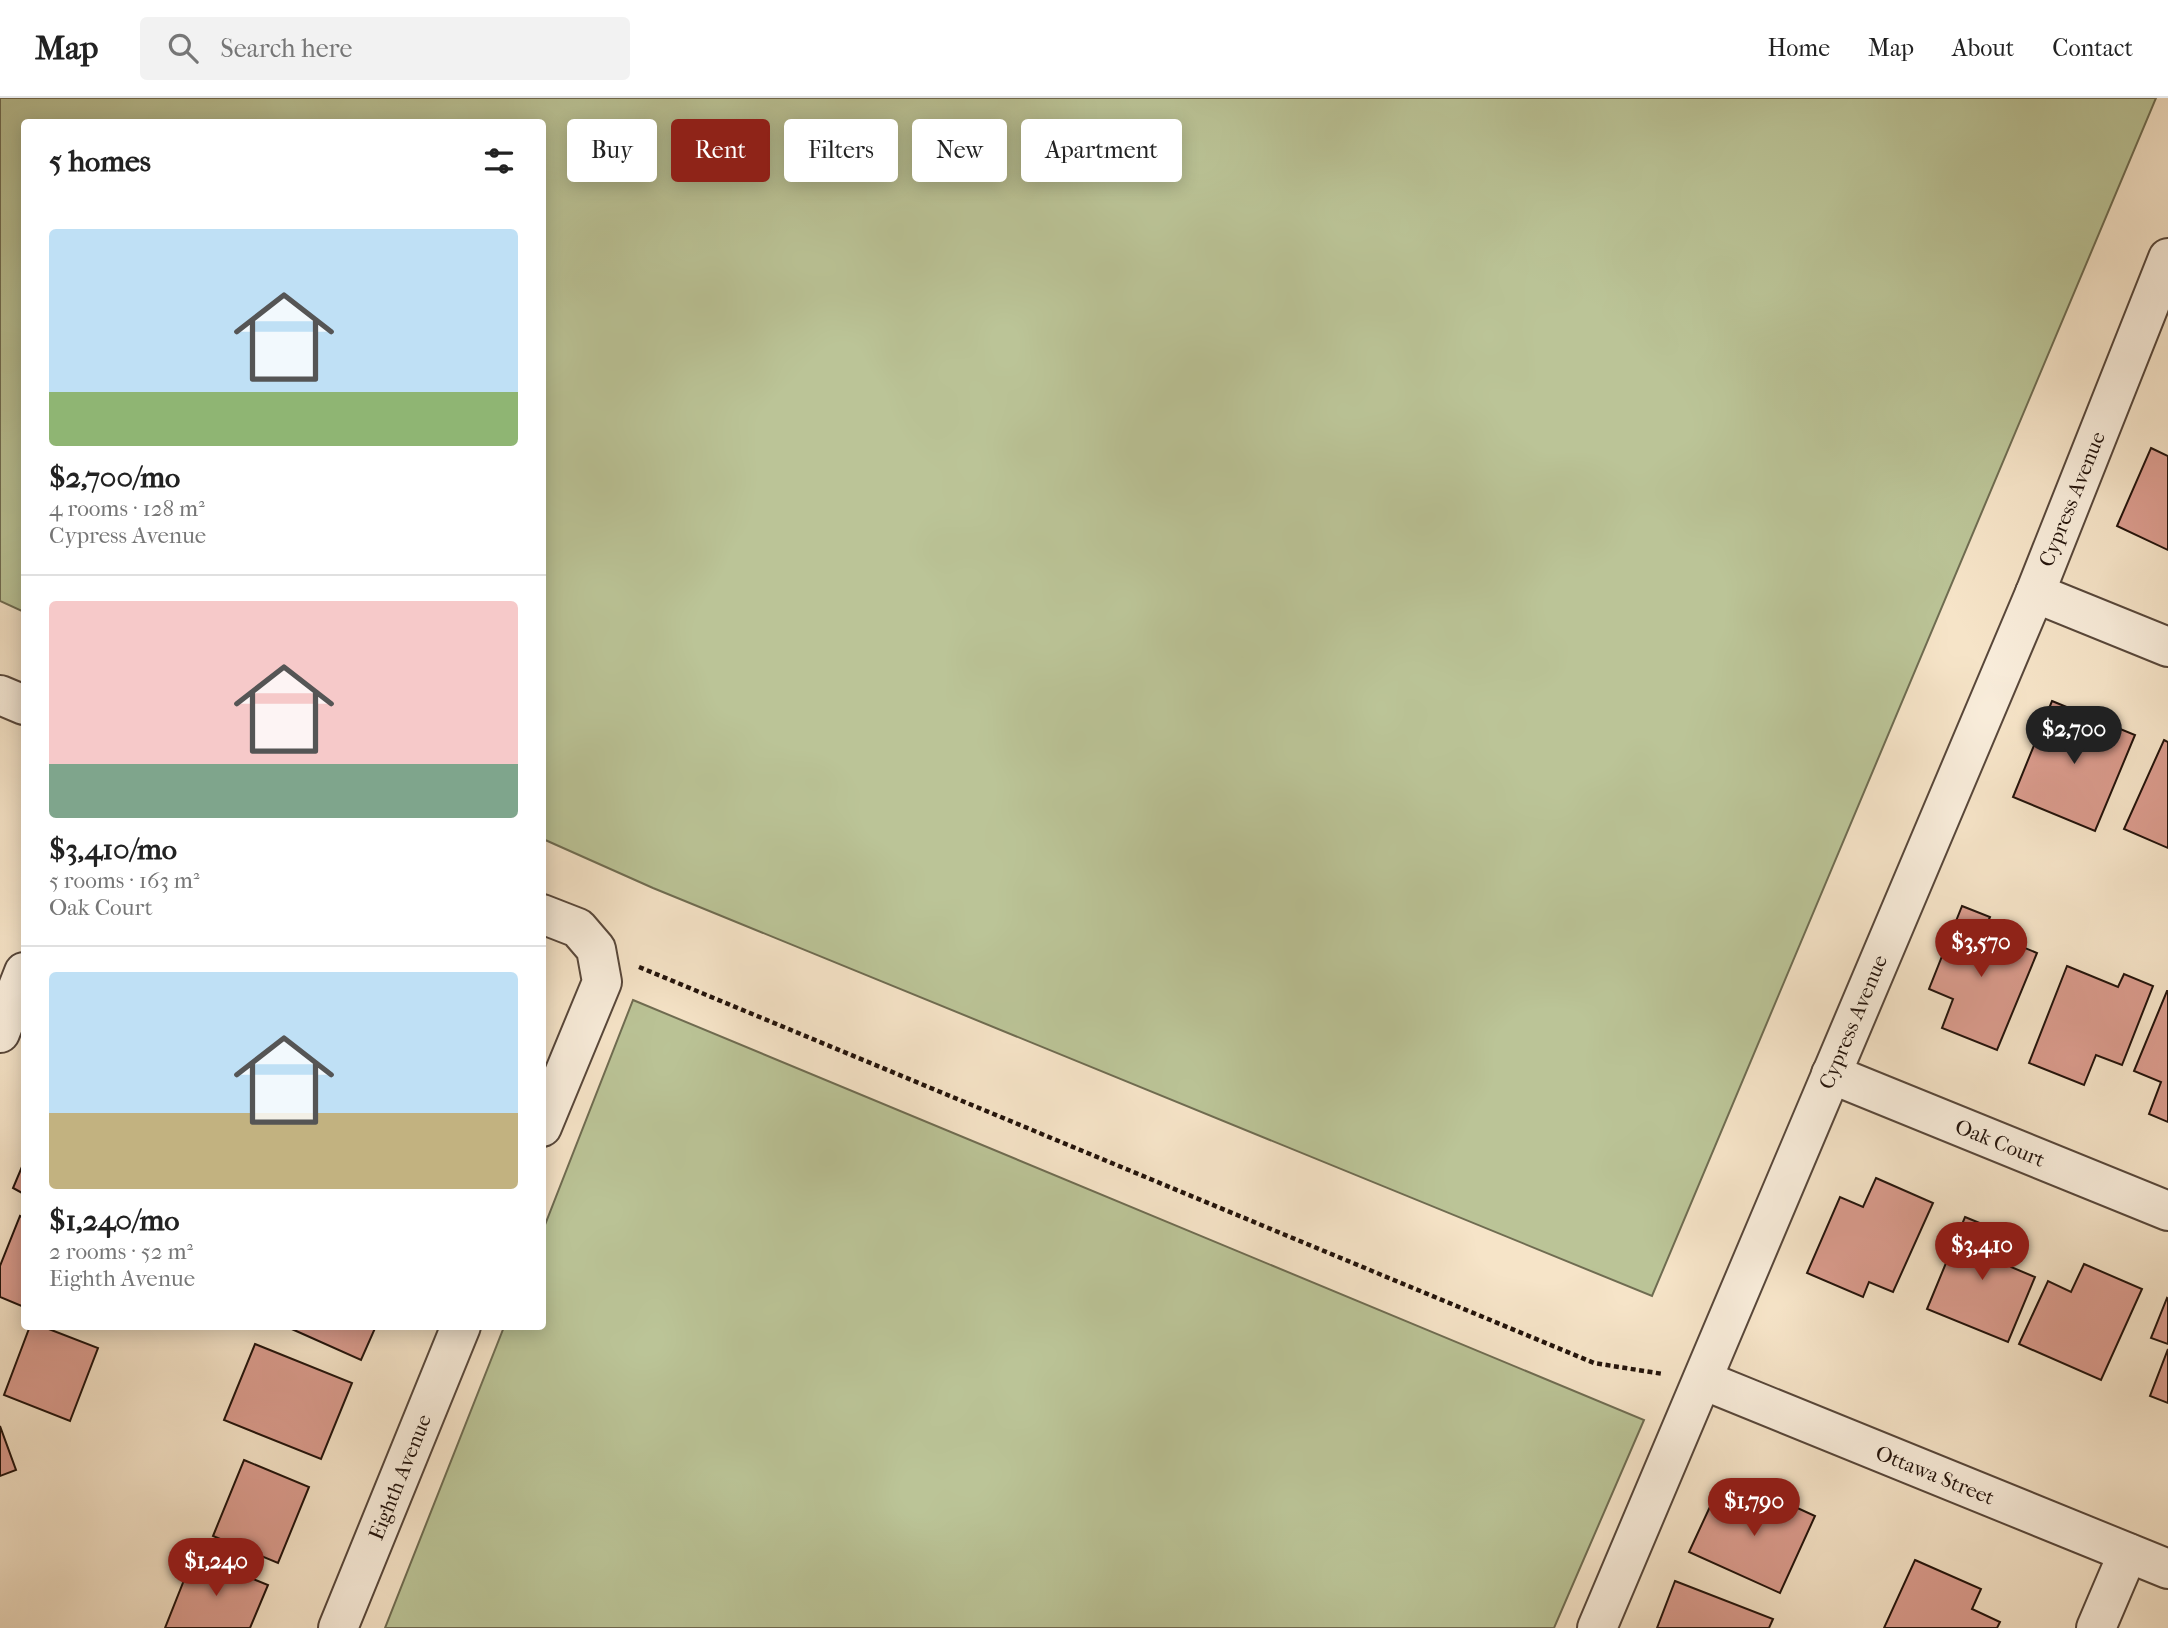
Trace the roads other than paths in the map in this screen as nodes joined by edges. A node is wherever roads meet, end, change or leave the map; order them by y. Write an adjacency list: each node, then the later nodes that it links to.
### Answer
1 (2168, 258): 2 (street, Cypress Avenue)
2 (2035, 593): 3 (street); 9 (street, Cypress Avenue)
3 (2168, 647)
4 (0, 695): 5 (street)
5 (21, 704)
6 (546, 916): 10 (street)
7 (21, 980): 8 (street)
8 (0, 1033)
9 (1831, 1074): 11 (street, Oak Court); 13 (street, Cypress Avenue)
10 (546, 1117)
11 (2168, 1211)
12 (459, 1330): 16 (street, Eighth Avenue)
13 (1703, 1380): 14 (street, Ottawa Street); 17 (street, Cypress Avenue)
14 (2128, 1553): 15 (street, Ottawa Street); 18 (street)
15 (2168, 1569)
16 (338, 1628)
17 (1597, 1628)
18 (2096, 1628)

